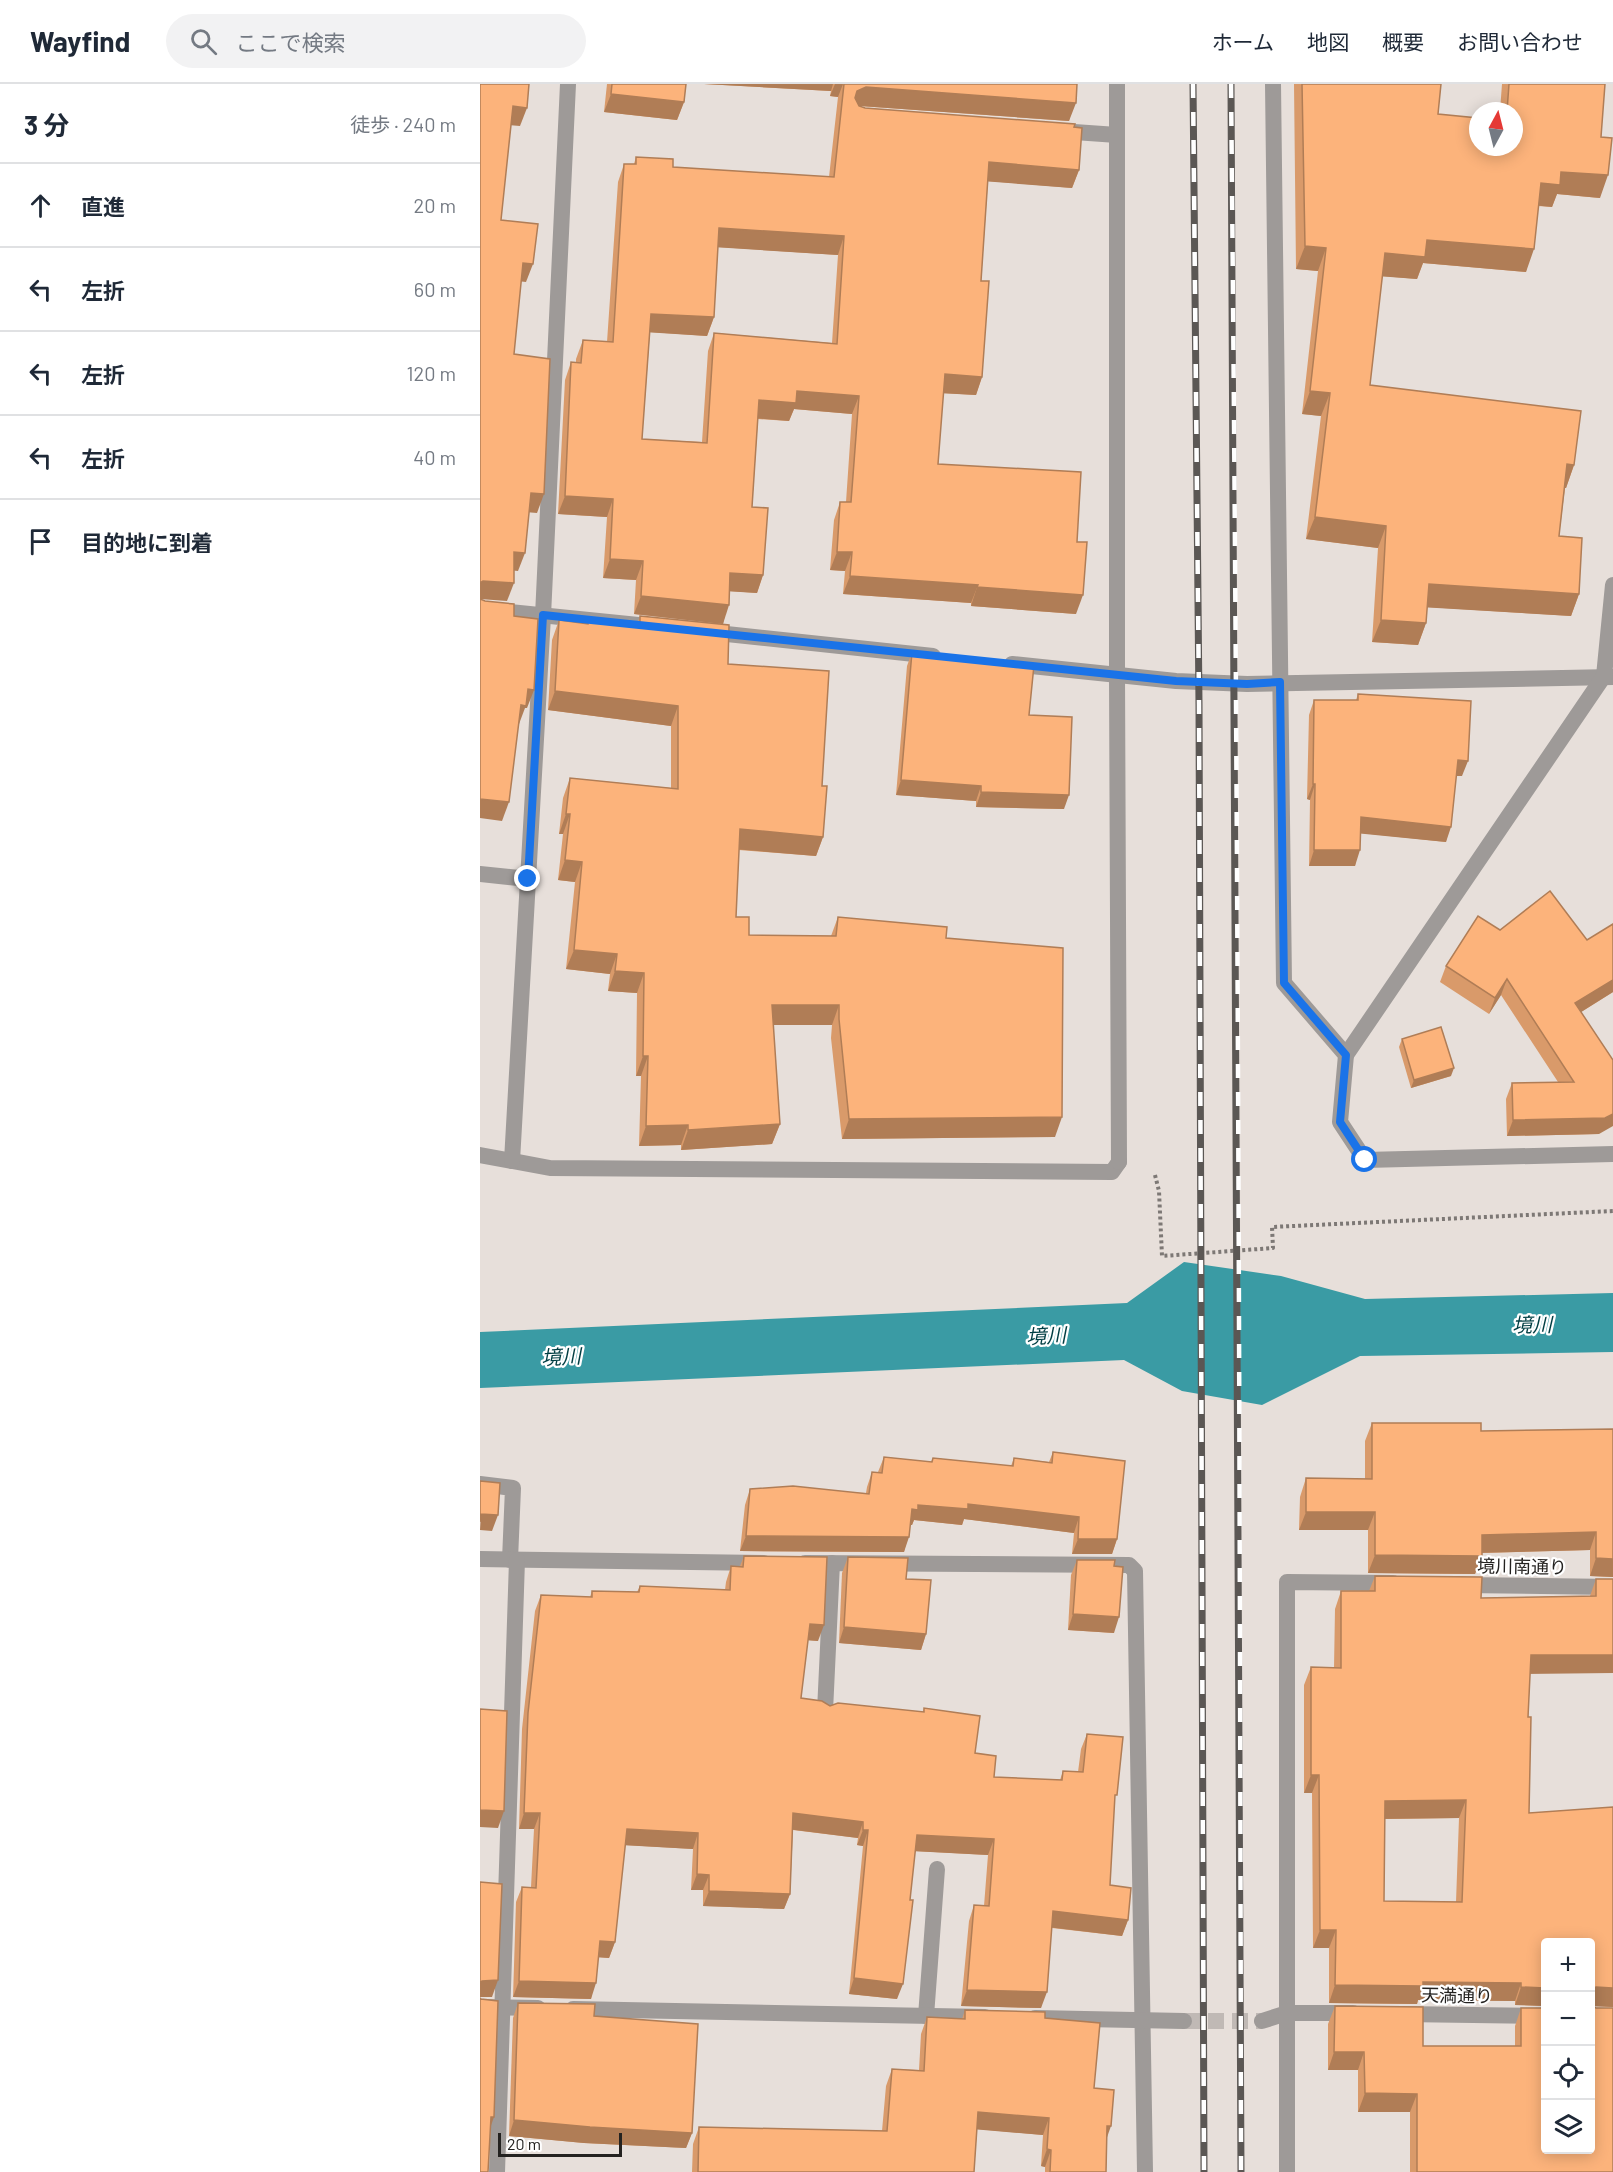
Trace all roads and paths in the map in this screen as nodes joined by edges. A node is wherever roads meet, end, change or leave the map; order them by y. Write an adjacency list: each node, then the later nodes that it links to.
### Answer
1 (568, 84): 8 (street)
2 (1117, 84): 5 (street)
3 (1273, 84): 13 (street)
4 (1043, 129): 5 (street)
5 (1117, 135): 11 (street)
6 (1613, 585): 12 (street)
7 (480, 609): 8 (street)
8 (543, 615): 9 (street); 15 (street)
9 (949, 657)
10 (997, 662): 11 (street)
11 (1117, 675): 13 (street); 19 (street)
12 (1609, 677): 13 (street); 16 (street)
13 (1280, 682): 16 (street)
14 (480, 874): 15 (street)
15 (528, 879): 19 (street)
16 (1346, 1055): 17 (street)
17 (1613, 1154)
18 (480, 1155): 19 (street)
19 (512, 1161)
20 (1155, 1175): 21 (path)
21 (1613, 1211)
22 (480, 1484): 24 (street)
23 (480, 1559): 24 (street)
24 (513, 1560): 25 (street); 32 (street)
25 (832, 1563): 29 (street); 38 (street)
26 (1415, 1584): 33 (street)
27 (1450, 1584): 28 (street, 境川南通り)
28 (1613, 1587)
29 (825, 1711)
30 (937, 1869): 34 (street)
31 (480, 2007): 32 (street)
32 (501, 2007): 34 (street); 41 (street)
33 (1287, 2013): 35 (street, 天満通り); 39 (street, 天満通り); 43 (street)
34 (926, 2016): 36 (street)
35 (1541, 2016)
36 (998, 2018)
37 (1022, 2018): 38 (street)
38 (1141, 2020): 40 (street); 42 (street)
39 (1262, 2021)
40 (1184, 2022)
41 (497, 2172)
42 (1144, 2172)
43 (1287, 2172)

